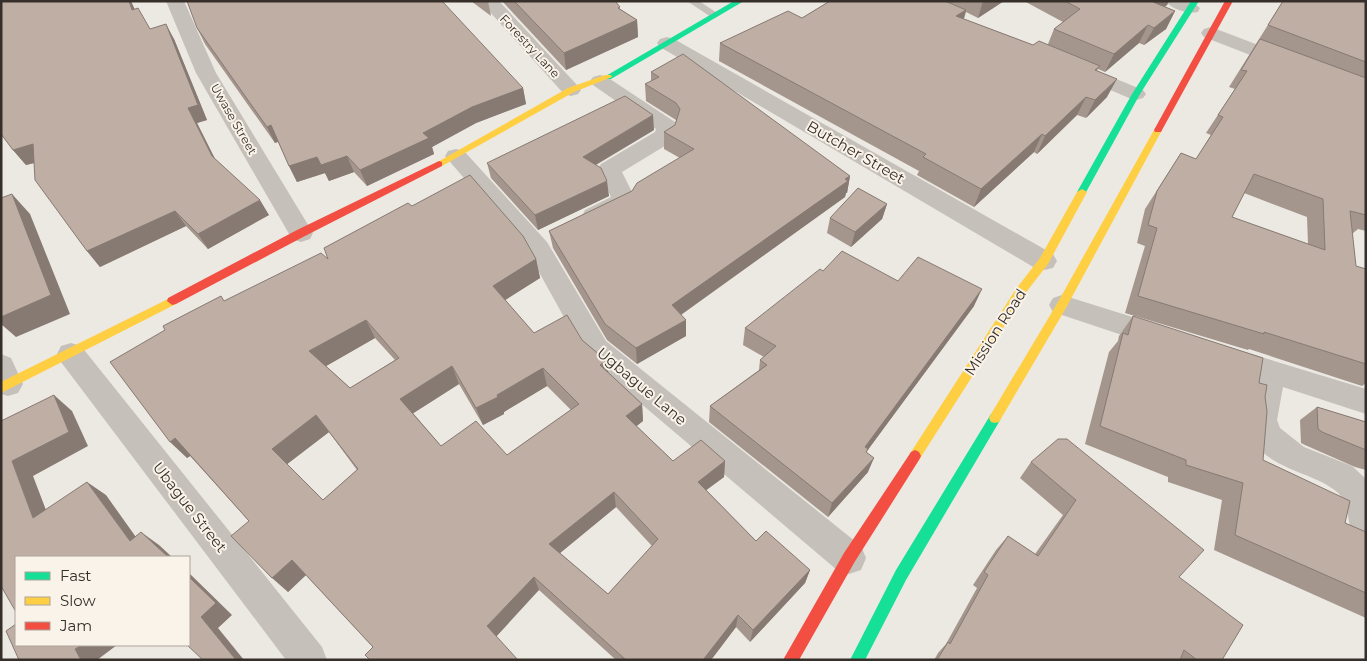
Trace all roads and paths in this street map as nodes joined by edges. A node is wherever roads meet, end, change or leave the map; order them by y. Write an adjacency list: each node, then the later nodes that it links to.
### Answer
1 (175, 1): 16 (street, Uwase Street)
2 (490, 1): 13 (street, Forestry Lane)
3 (692, 1): 7 (lane)
4 (740, 1): 7 (street)
5 (1230, 1): 8 (street)
6 (1187, 3): 14 (street, Mission Road)
7 (714, 15): 9 (street)
8 (1211, 34): 11 (street); 19 (street)
9 (667, 42): 12 (street); 18 (street, Butcher Street)
10 (1063, 63): 14 (street)
11 (1308, 71)
12 (600, 81): 13 (street); 17 (street)
13 (571, 90): 15 (street)
14 (1136, 94): 18 (street, Mission Road)
15 (456, 156): 16 (street); 17 (street, Ugbague Lane)
16 (301, 233): 20 (street)
17 (554, 235): 25 (street, Ugbague Lane)
18 (1044, 261): 25 (street, Mission Road)
19 (1062, 305): 21 (street); 28 (street)
20 (71, 354): 22 (street); 26 (street, Ubague Street)
21 (1272, 372): 23 (street); 24 (street)
22 (4, 379)
23 (1366, 402)
24 (1366, 530)
25 (849, 558): 27 (street, Mission Road)
26 (309, 660)
27 (790, 660)
28 (857, 660)

